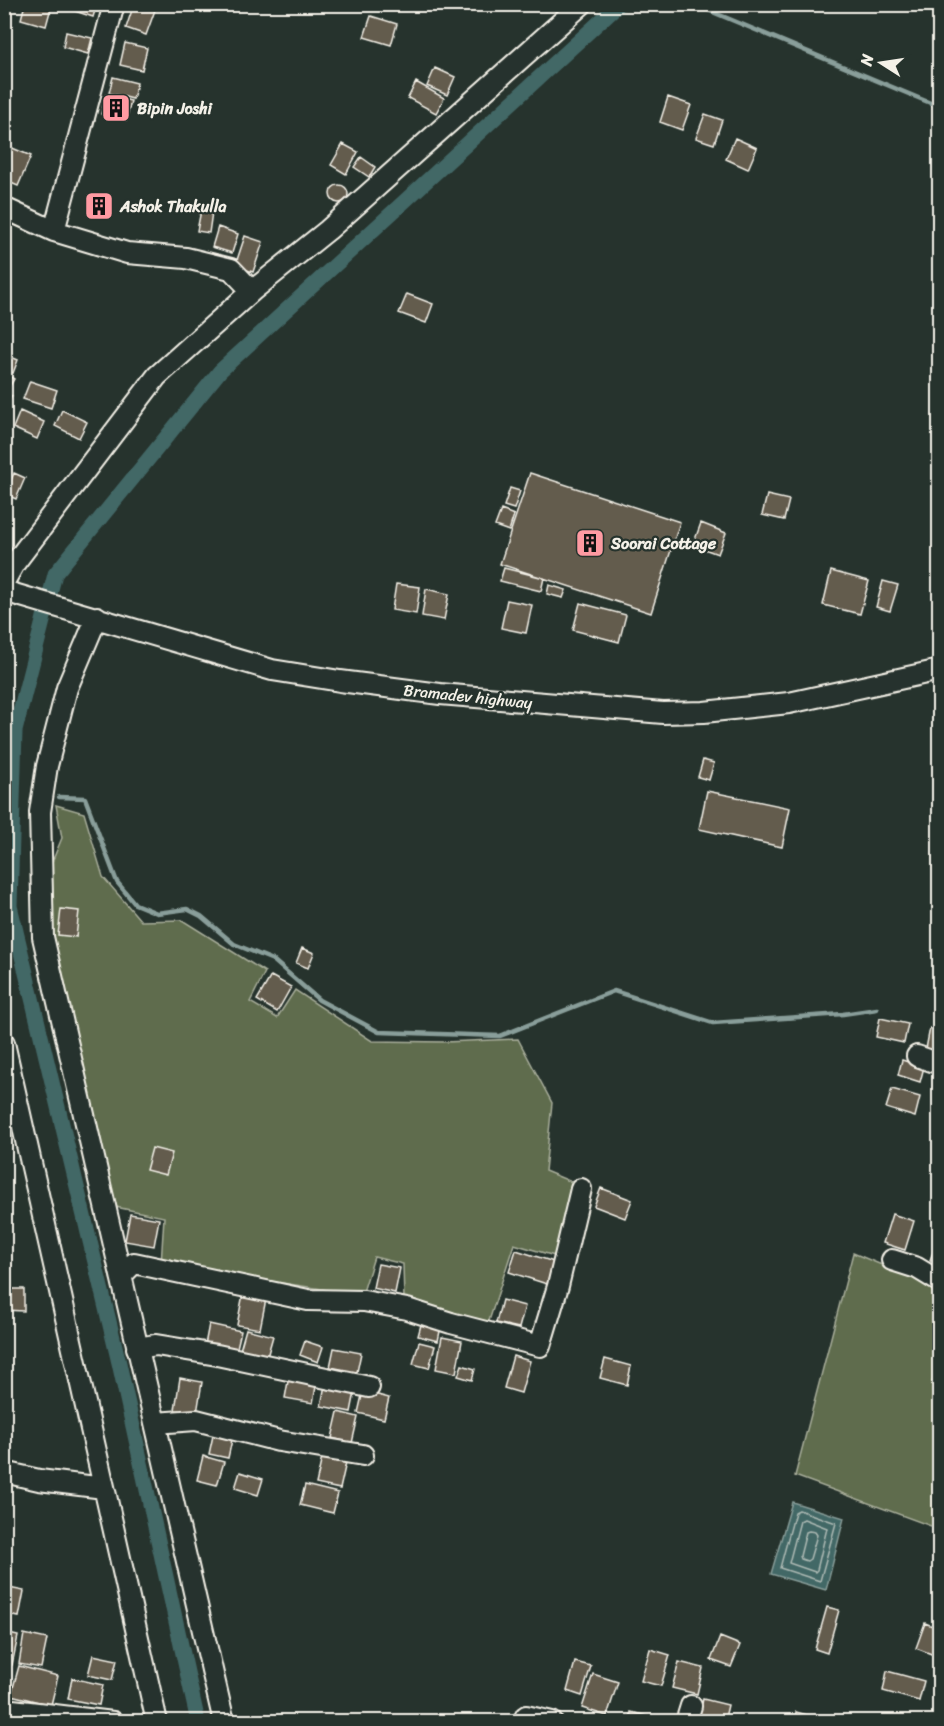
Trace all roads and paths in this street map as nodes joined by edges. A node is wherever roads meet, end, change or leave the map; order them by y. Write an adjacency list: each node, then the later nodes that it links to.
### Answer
1 (114, 4): 4 (street)
2 (582, 4): 5 (street)
3 (4, 208): 4 (street)
4 (54, 231): 5 (street)
5 (252, 291): 6 (street)
6 (5, 588): 7 (street, Bramadev highway)
7 (93, 616): 8 (street, Bramadev highway); 14 (street)
8 (939, 670)
9 (4, 1043): 21 (street)
10 (917, 1056): 11 (street)
11 (939, 1064)
12 (581, 1189): 14 (street)
13 (892, 1260): 15 (street)
14 (121, 1276): 16 (street)
15 (939, 1282)
16 (137, 1348): 17 (street); 18 (street)
17 (369, 1388)
18 (155, 1423): 19 (street); 25 (street)
19 (363, 1455)
20 (4, 1472): 21 (street)
21 (104, 1488): 24 (street)
22 (4, 1709): 23 (street)
23 (113, 1722)
24 (157, 1722)
25 (224, 1722)
26 (523, 1722): 27 (street)
27 (552, 1722)

